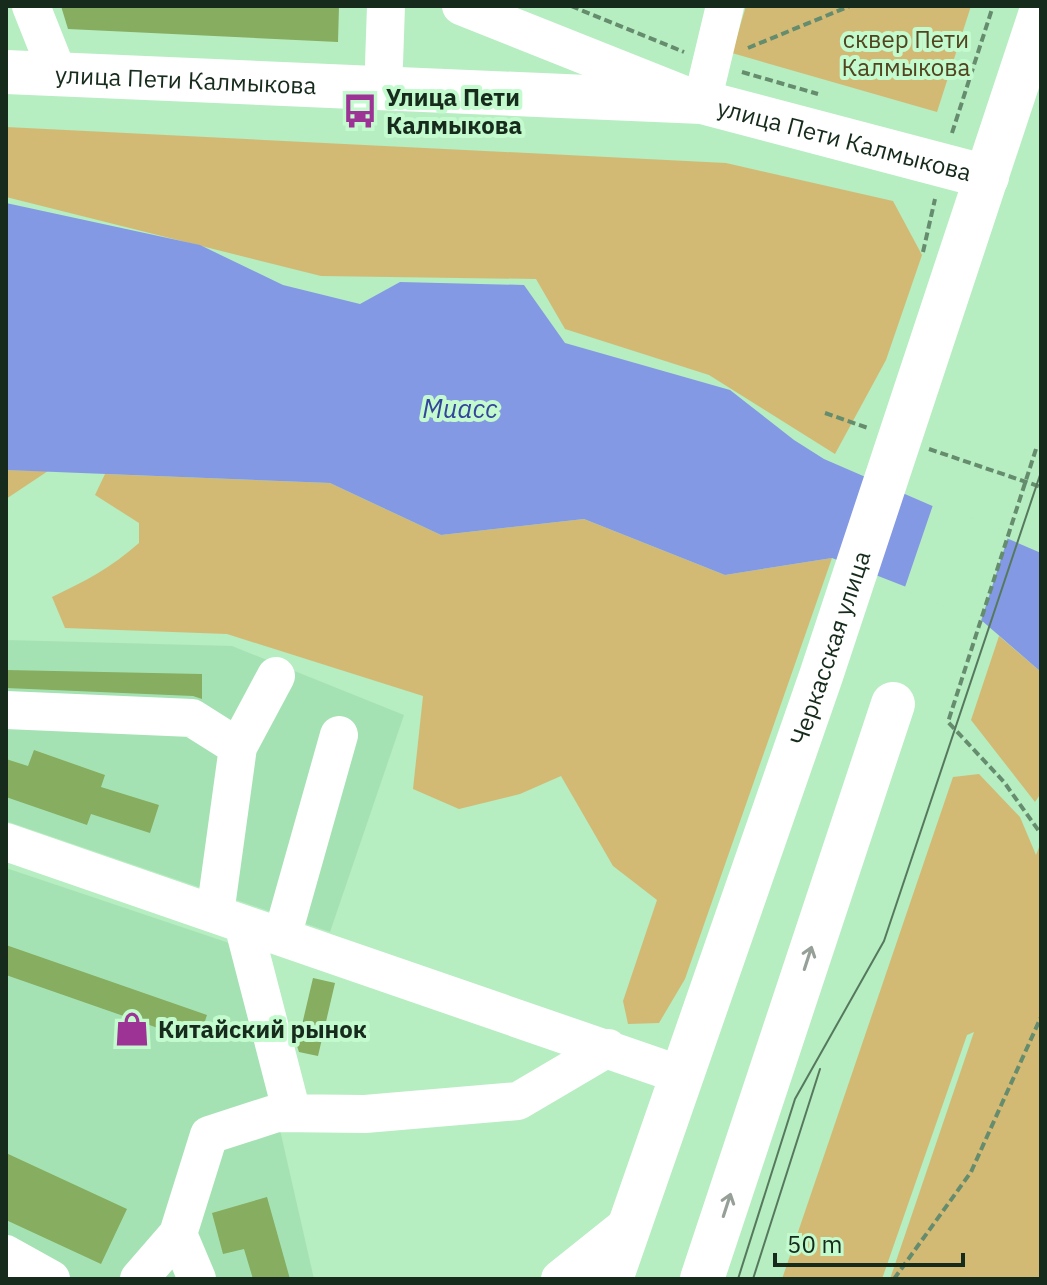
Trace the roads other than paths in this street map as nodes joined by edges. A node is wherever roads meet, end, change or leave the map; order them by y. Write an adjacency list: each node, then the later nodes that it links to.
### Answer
1 (31, 6): 8 (street)
2 (386, 6): 6 (street)
3 (461, 6): 10 (street, улица Пети Калмыкова)
4 (725, 6): 10 (street)
5 (1041, 12): 11 (main road, Черкасская улица)
6 (384, 64)
7 (6, 72): 8 (main road, улица Пети Калмыкова)
8 (58, 74): 10 (main road, улица Пети Калмыкова)
9 (1041, 77): 11 (main road)
10 (707, 82): 12 (main road, улица Пети Калмыкова)
11 (1007, 117): 12 (main road, Черкасская улица)
12 (987, 177): 22 (main road, Черкасская улица)
13 (276, 676): 17 (street)
14 (893, 704): 32 (main road, one-way to 14)
15 (6, 710): 17 (street)
16 (339, 735): 20 (street)
17 (238, 747): 19 (street)
18 (6, 842): 19 (street)
19 (229, 919): 20 (street); 23 (street)
20 (282, 937): 21 (street)
21 (608, 1048): 22 (street); 23 (street)
22 (681, 1075): 24 (main road, Черкасская улица)
23 (292, 1113): 25 (street)
24 (630, 1223): 30 (street); 31 (main road, Черкасская улица)
25 (178, 1234): 28 (street); 29 (street)
26 (6, 1254): 27 (street)
27 (51, 1279)
28 (139, 1279)
29 (197, 1279)
30 (560, 1279)
31 (611, 1279)
32 (702, 1279)

